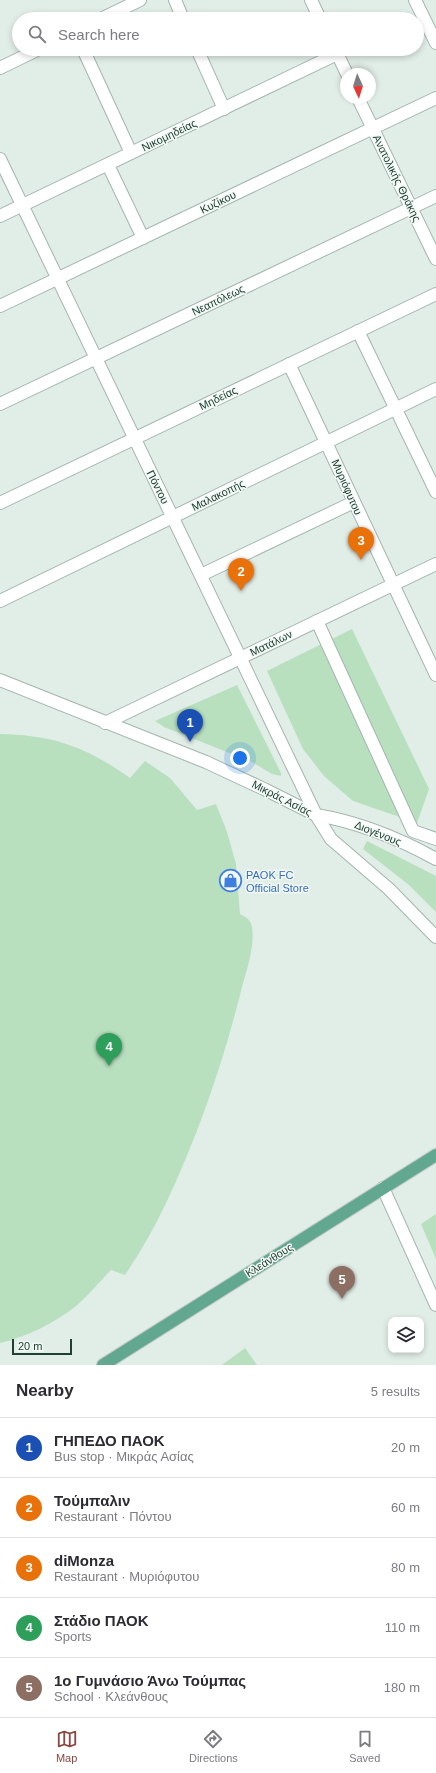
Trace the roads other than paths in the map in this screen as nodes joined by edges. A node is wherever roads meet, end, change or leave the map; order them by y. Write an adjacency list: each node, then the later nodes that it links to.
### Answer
1 (140, 0): 5 (street)
2 (175, 0): 6 (street)
3 (311, 0): 7 (street)
4 (415, 0): 8 (street)
5 (115, 12)
6 (180, 12)
7 (317, 12)
8 (421, 12)
9 (424, 18): 10 (street)
10 (436, 43)
11 (25, 56): 16 (street)
12 (86, 56): 22 (street)
13 (200, 56): 20 (street)
14 (328, 56): 20 (street, Νικομηδείας)
15 (338, 56): 17 (street)
16 (0, 68)
17 (344, 68)
18 (436, 98): 21 (street, Κυζίκου)
19 (361, 104): 21 (street, Ανατολικής Θράκης)
20 (224, 109): 22 (street, Νικομηδείας)
21 (373, 128): 27 (street, Ανατολικής Θράκης); 29 (street, Κυζίκου)
22 (131, 153): 24 (street, Νικομηδείας)
23 (0, 159): 26 (street, Πόντου)
24 (108, 165): 26 (street, Νικομηδείας); 29 (street)
25 (436, 196): 27 (street, Νεαπόλεως)
26 (22, 206): 28 (street, Νικομηδείας); 31 (street, Πόντου)
27 (411, 208): 30 (street, Ανατολικής Θράκης); 35 (street, Νεαπόλεως)
28 (0, 216)
29 (143, 238): 31 (street, Κυζίκου)
30 (436, 259)
31 (58, 279): 33 (street, Κυζίκου); 35 (street, Πόντου)
32 (436, 294): 34 (street, Μηδείας)
33 (0, 306)
34 (358, 331): 36 (street, Μηδείας); 39 (street)
35 (95, 359): 38 (street, Νεαπόλεως); 40 (street, Πόντου)
36 (289, 364): 40 (street, Μηδείας); 41 (street, Μυριόφυτου)
37 (436, 389): 39 (street, Μαλακοπής)
38 (0, 404)
39 (396, 409): 41 (street, Μαλακοπής); 42 (street)
40 (134, 438): 44 (street, Μηδείας); 45 (street, Πόντου)
41 (327, 442): 43 (street, Μυριόφυτου); 45 (street, Μαλακοπής)
42 (436, 492)
43 (354, 502): 47 (street); 48 (street, Μυριόφυτου)
44 (0, 503)
45 (173, 517): 47 (street, Πόντου); 49 (street, Μαλακοπής)
46 (436, 564): 48 (street, Ματάλων)
47 (201, 575): 51 (street, Πόντου)
48 (393, 585): 50 (street, Ματάλων); 52 (street, Μυριόφυτου)
49 (0, 600)
50 (317, 621): 51 (street, Ματάλων); 56 (street)
51 (241, 658): 54 (street, Ματάλων); 55 (street, Πόντου)
52 (436, 675)
53 (0, 680): 54 (street, Μικράς Ασίας)
54 (105, 722): 55 (street, Μικράς Ασίας)
55 (316, 816): 57 (street, Διογένους); 58 (street, Μικράς Ασίας)
56 (436, 839)
57 (436, 859)
58 (436, 937)
59 (436, 1155): 60 (main road, Κλεάνθους)
60 (383, 1188): 61 (street); 62 (main road, Κλεάνθους)
61 (436, 1305)
62 (103, 1365)

